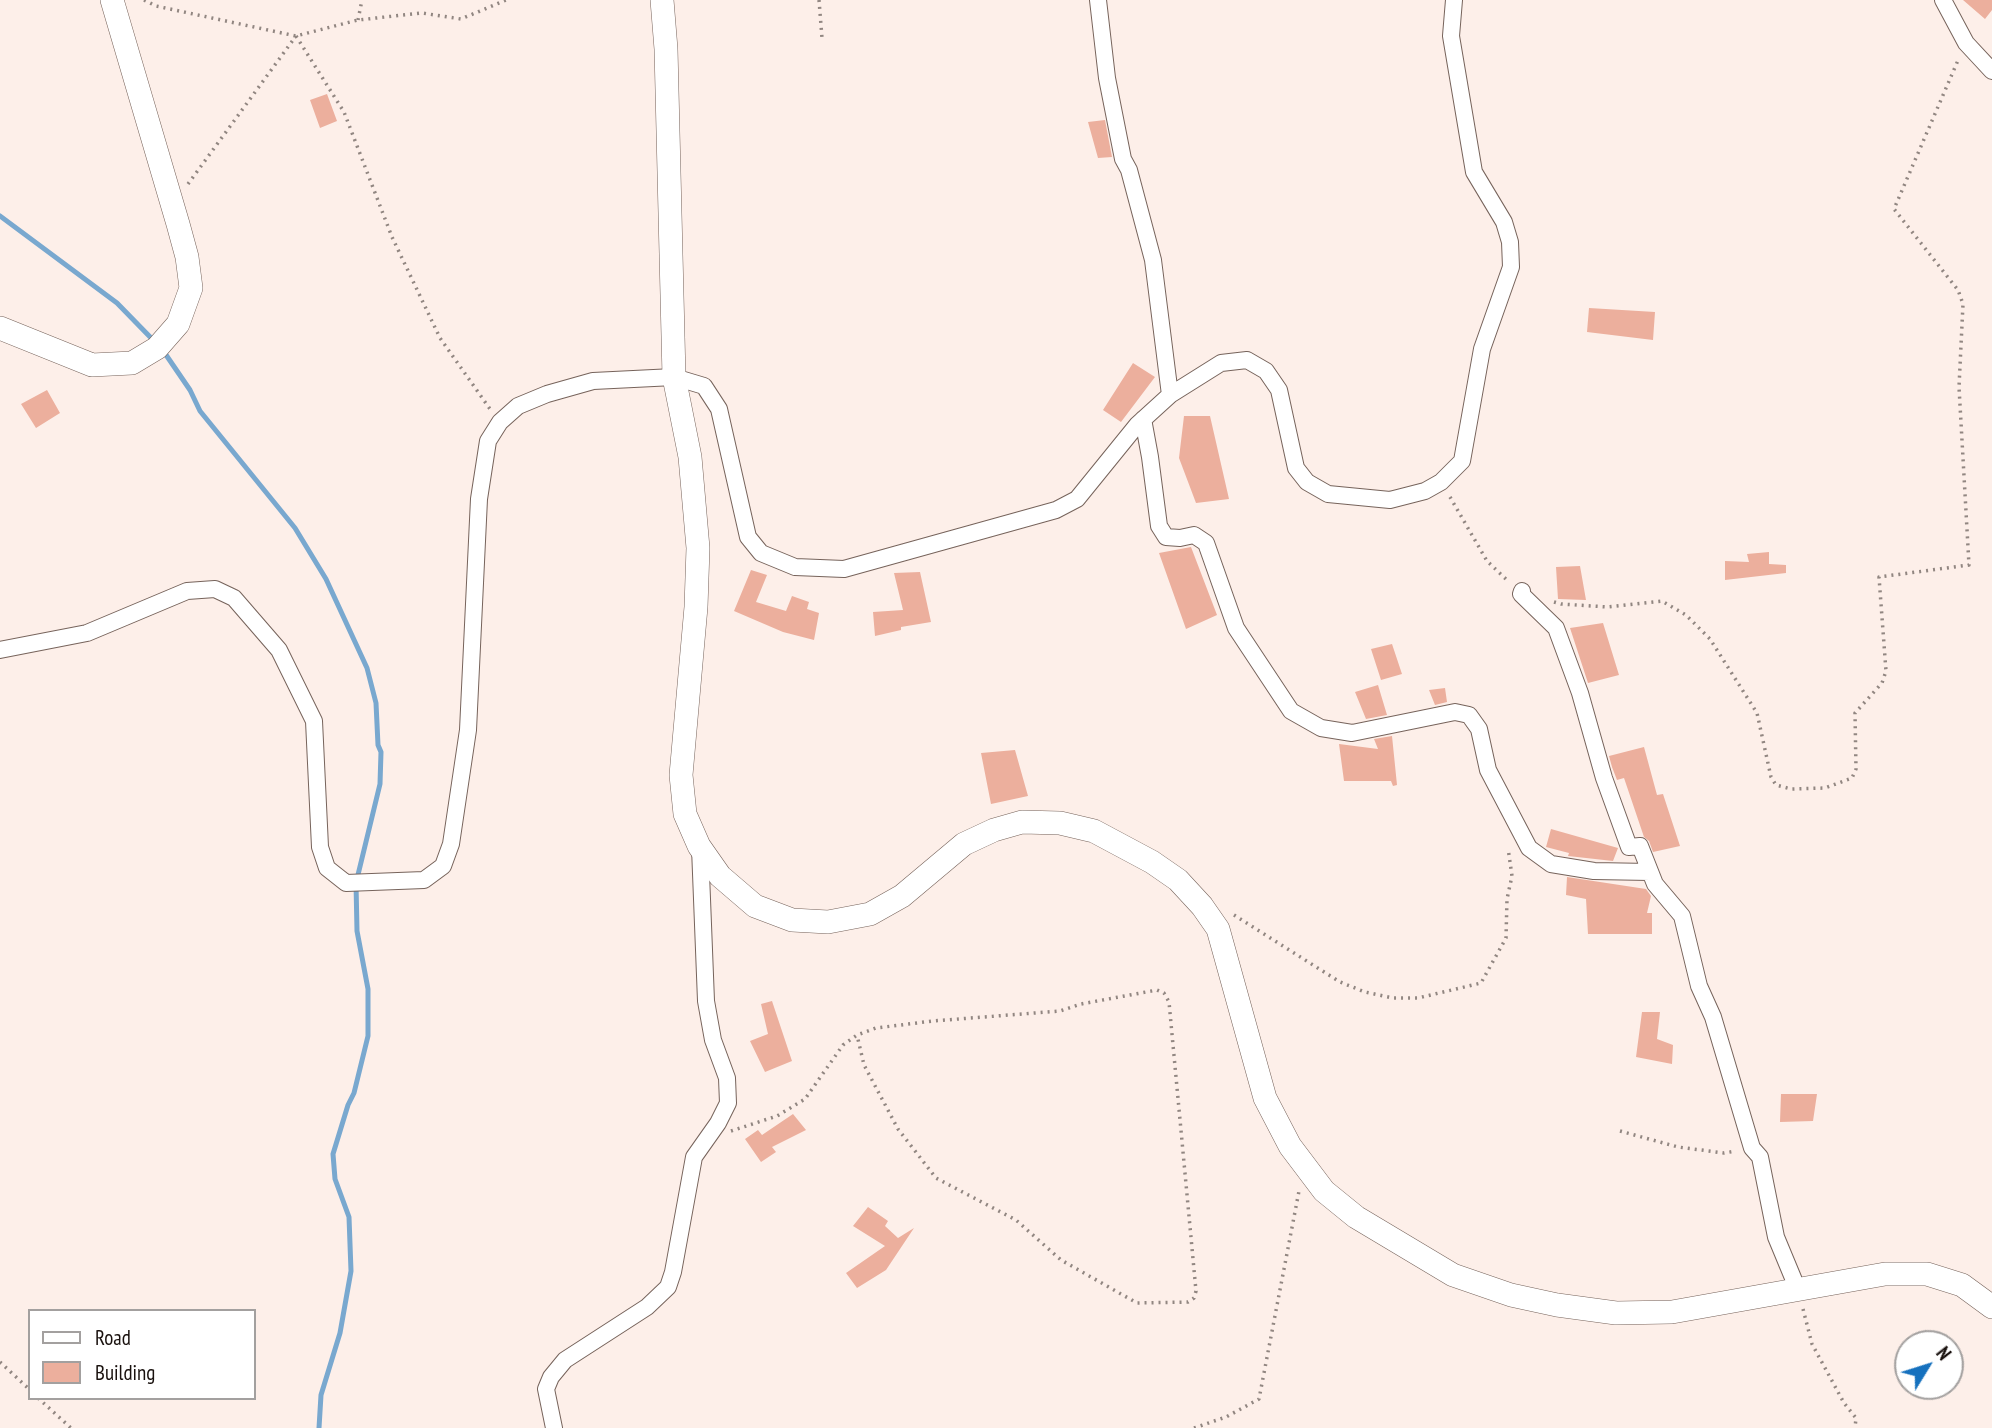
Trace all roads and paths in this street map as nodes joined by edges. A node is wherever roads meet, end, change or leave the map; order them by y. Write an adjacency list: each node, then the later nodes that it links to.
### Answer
1 (111, 0): 15 (street)
2 (144, 0): 11 (path)
3 (362, 0): 10 (path)
4 (506, 0): 10 (path)
5 (662, 0): 17 (street)
6 (819, 0): 12 (path)
7 (1098, 0): 18 (street)
8 (1454, 0): 21 (street)
9 (1943, 0): 13 (street)
10 (358, 20): 11 (path)
11 (296, 36): 15 (path); 20 (path)
12 (822, 38)
13 (1966, 43): 14 (street); 22 (path)
14 (1992, 71)
15 (172, 205): 16 (street)
16 (0, 328)
17 (674, 377): 19 (street); 20 (street); 24 (street)
18 (1170, 395): 19 (street); 21 (street)
19 (1143, 419): 26 (street)
20 (500, 422): 23 (street)
21 (1441, 482): 22 (path)
22 (1522, 591): 26 (street)
23 (0, 650)
24 (699, 846): 27 (street); 29 (street)
25 (1507, 848): 27 (path)
26 (1650, 872): 31 (street)
27 (1202, 906): 32 (street)
28 (857, 1035): 28 (path); 29 (path)
29 (718, 1123): 39 (street)
30 (1620, 1131): 31 (path)
31 (1752, 1148): 33 (street)
32 (1304, 1165): 33 (street); 40 (path)
33 (1798, 1290): 34 (street); 41 (path)
34 (1992, 1307)
35 (0, 1362): 36 (path)
36 (28, 1388)
37 (40, 1400): 38 (path)
38 (71, 1428)
39 (554, 1428)
40 (1194, 1428)
41 (1855, 1428)

